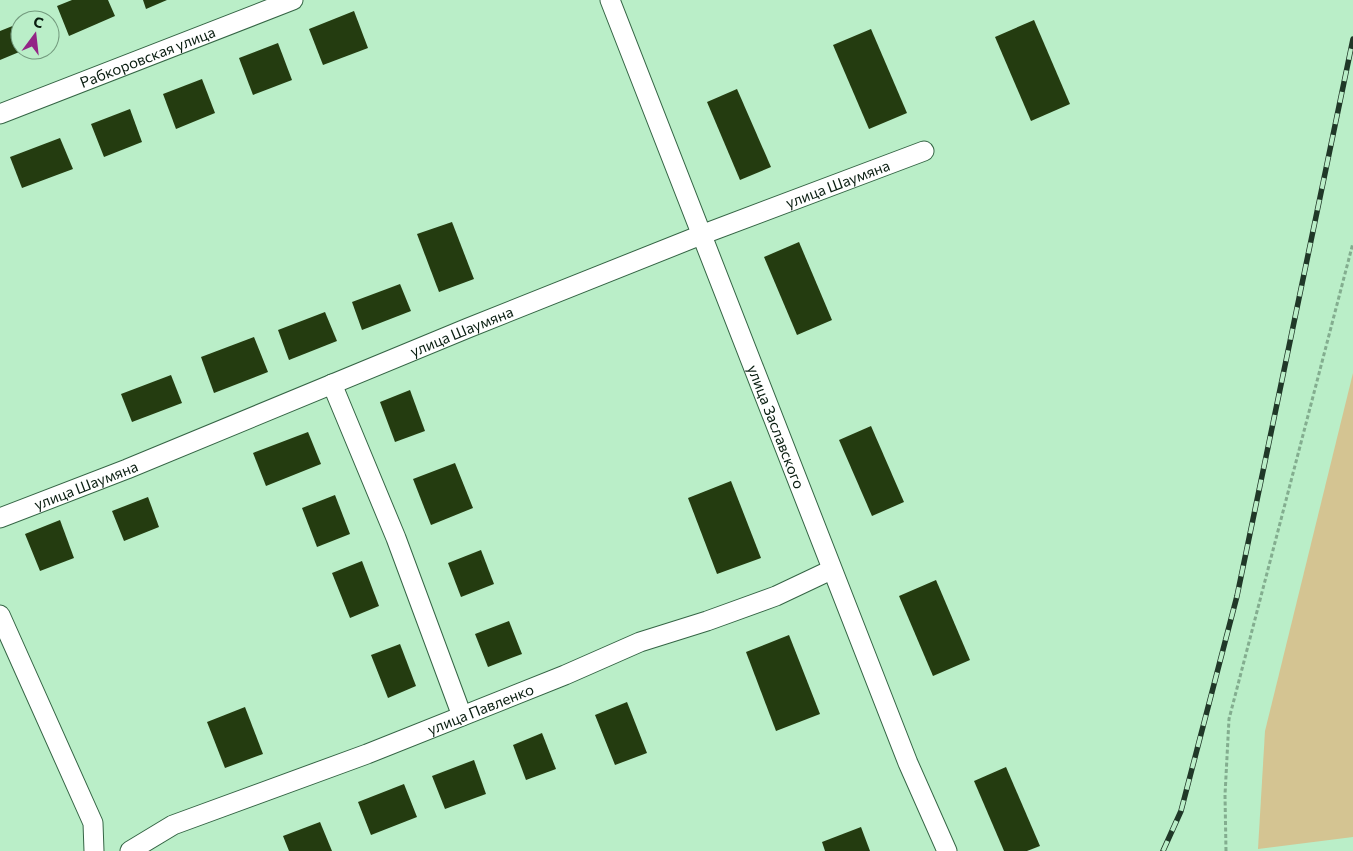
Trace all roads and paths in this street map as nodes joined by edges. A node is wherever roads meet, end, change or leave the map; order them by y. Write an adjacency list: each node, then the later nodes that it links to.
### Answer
1 (292, 0): 3 (street, Рабкоровская улица)
2 (610, 0): 5 (street, улица Заславского)
3 (0, 114)
4 (924, 151): 5 (street, улица Шаумяна)
5 (701, 235): 7 (street, улица Шаумяна); 9 (street, улица Заславского)
6 (1353, 243): 15 (path)
7 (332, 384): 8 (street, улица Шаумяна); 11 (street)
8 (0, 518)
9 (831, 570): 11 (street, улица Павленко); 14 (street, улица Заславского)
10 (0, 615): 12 (street)
11 (462, 716): 13 (street, улица Павленко)
12 (94, 851)
13 (130, 851)
14 (947, 851)
15 (1226, 851)

